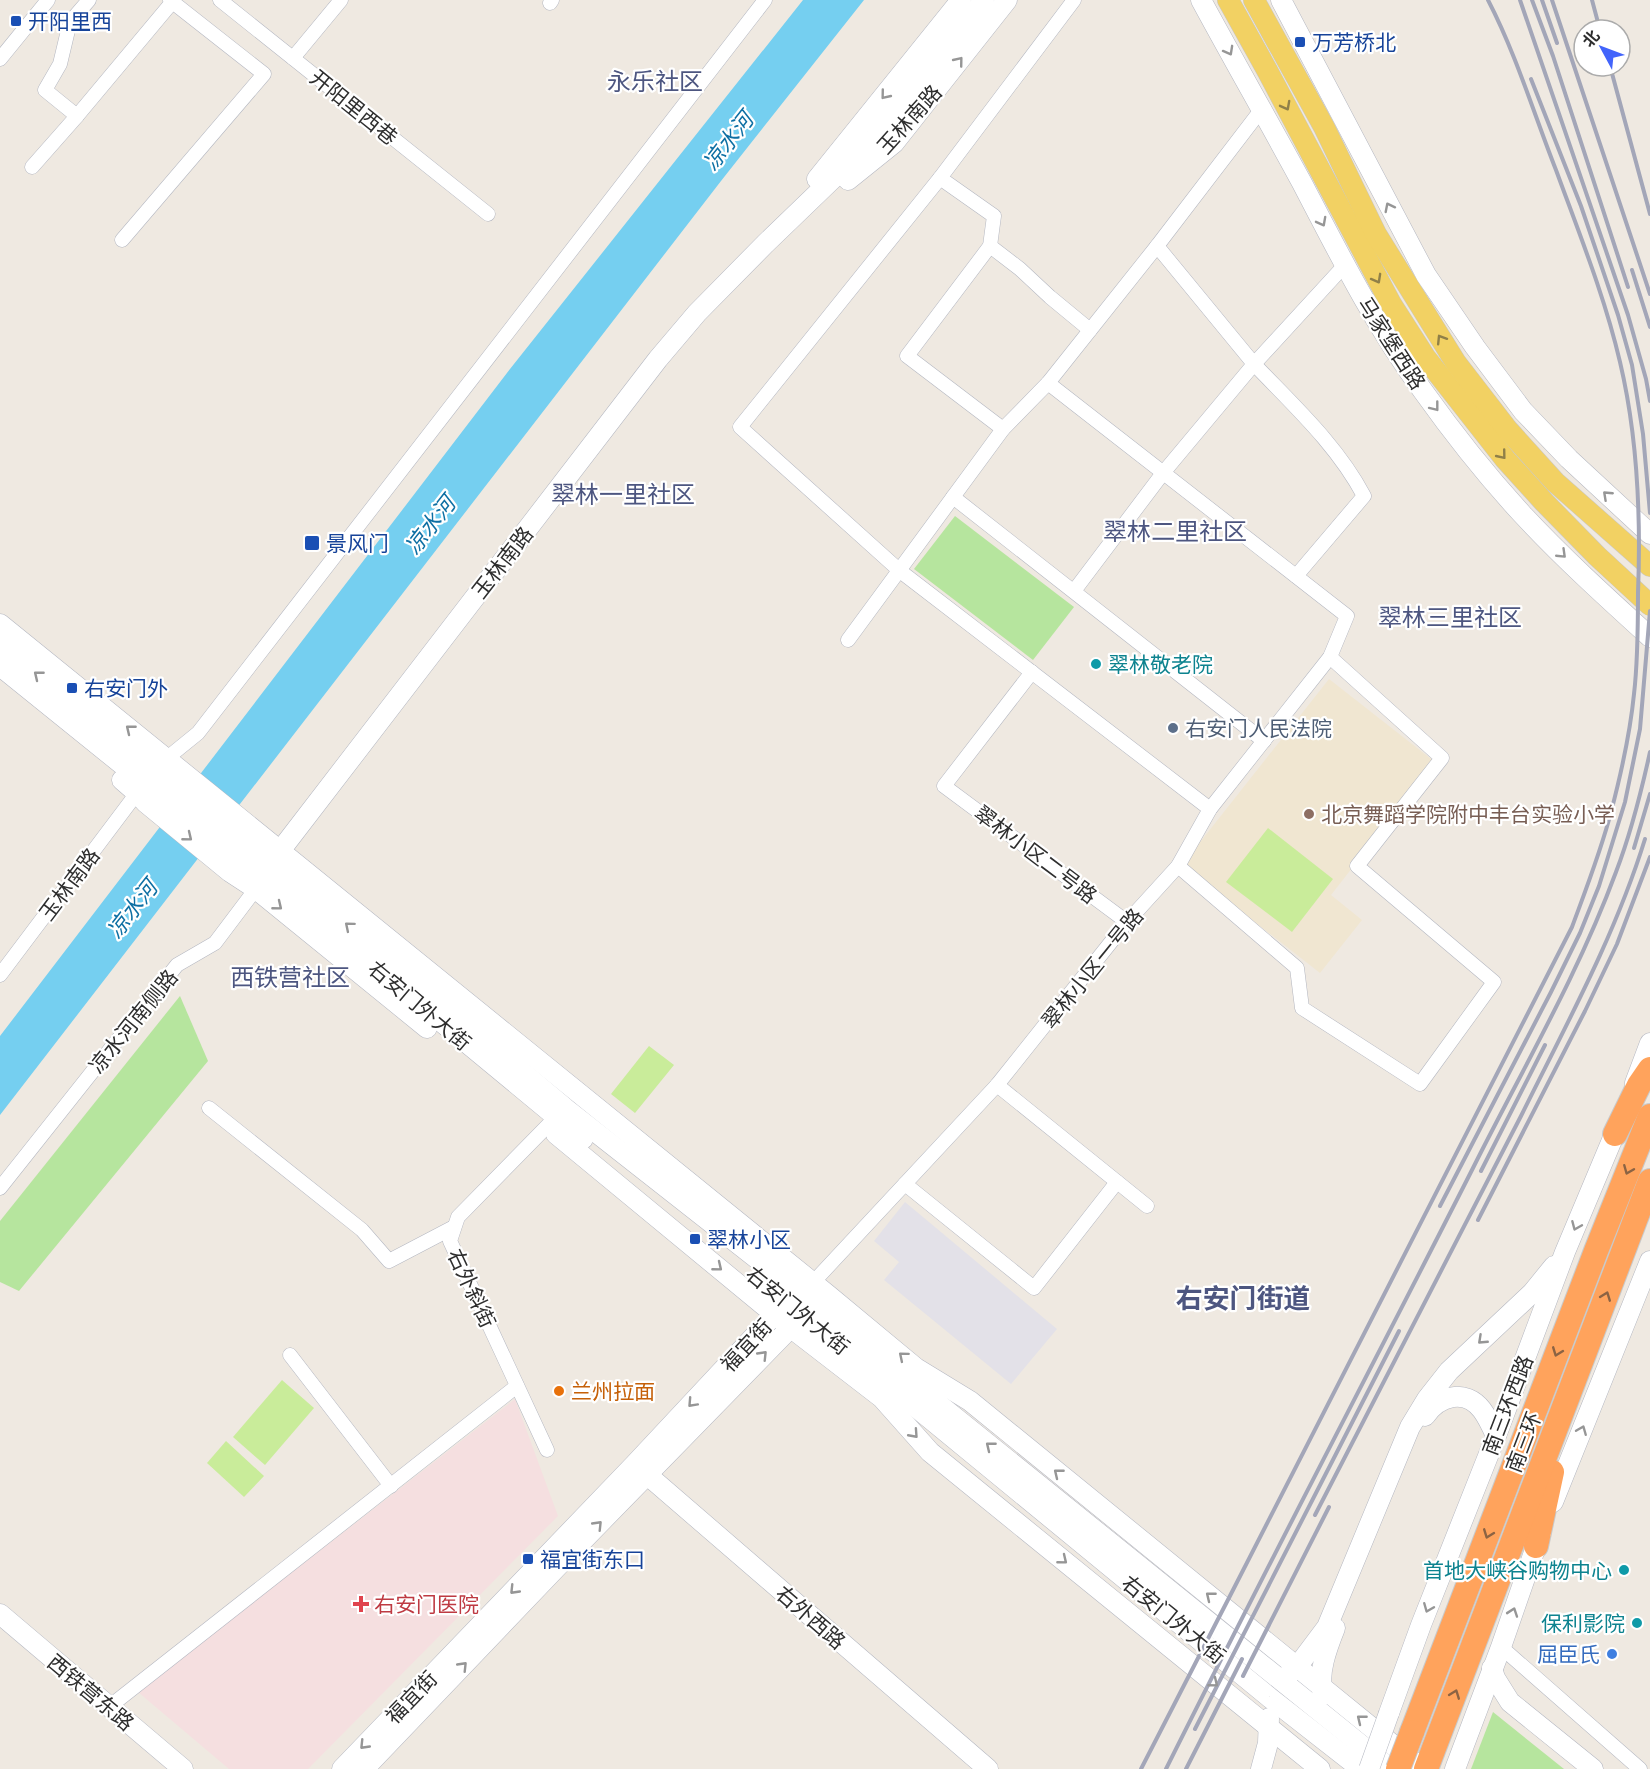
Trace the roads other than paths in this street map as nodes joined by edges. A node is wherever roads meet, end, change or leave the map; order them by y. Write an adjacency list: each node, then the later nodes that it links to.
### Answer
1 (48, 0): 16 (street)
2 (89, 0): 18 (street)
3 (220, 0): 15 (street, 开阳里西巷)
4 (341, 0): 15 (street)
5 (765, 0): 48 (street, 玉林南路)
6 (961, 0): 23 (street, 玉林南路, one-way to 23)
7 (984, 0): 23 (street, 玉林南路)
8 (1007, 0): 23 (street, 玉林南路, one-way to 8)
9 (1074, 0): 20 (street)
10 (1201, 0): 17 (street, 马家堡西路, one-way to 17)
11 (1228, 0): 38 (main road, 马家堡西路, one-way to 38)
12 (1254, 0): 34 (main road, 马家堡西路, one-way to 12)
13 (1281, 0): 33 (street, one-way to 13)
14 (172, 1): 18 (street); 22 (street)
15 (293, 58): 21 (street, 开阳里西巷)
16 (0, 59)
17 (1261, 110): 25 (street); 26 (street, 马家堡西路, one-way to 26)
18 (77, 116): 19 (street)
19 (32, 167)
20 (940, 178): 24 (street); 35 (street)
21 (488, 214)
22 (122, 240)
23 (765, 244): 52 (street, 玉林南路)
24 (990, 246): 27 (street); 30 (street)
25 (1157, 246): 27 (street); 28 (street)
26 (1344, 266): 28 (street); 40 (street, 马家堡西路, one-way to 40)
27 (1090, 330): 29 (street)
28 (1254, 364): 31 (street); 36 (street)
29 (1048, 383): 30 (street); 31 (street)
30 (1003, 429): 32 (street)
31 (1163, 473): 36 (street); 37 (street)
32 (953, 497): 35 (street); 37 (street)
33 (1650, 534)
34 (1650, 566)
35 (900, 571): 41 (street); 45 (street)
36 (1296, 576): 43 (street, 翠林小区一号路)
37 (1074, 591): 47 (street)
38 (1650, 605)
39 (0, 624): 48 (street, one-way to 39)
40 (1650, 637)
41 (848, 640)
42 (0, 645): 48 (street, one-way to 42)
43 (1330, 657): 47 (street, 翠林小区一号路); 51 (street)
44 (0, 666): 48 (street)
45 (1032, 672): 49 (street); 53 (street, 翠林小区二号路)
46 (0, 683): 48 (street)
47 (1264, 741): 49 (street, 翠林小区一号路)
48 (158, 782): 50 (street); 50 (street, one-way to 50); 54 (street, 玉林南路)
49 (1210, 808): 51 (street, 翠林小区一号路)
50 (245, 853): 52 (street, 右安门外大街); 52 (street)
51 (1178, 866): 53 (street, 翠林小区一号路)
52 (269, 870): 58 (street); 61 (street, 右安门外大街); 61 (street, one-way to 61); 67 (street, 凉水河南侧路)
53 (1127, 922): 57 (street, 翠林小区一号路)
54 (0, 975)
55 (1650, 1043): 62 (street, 南三环西路)
56 (1650, 1069): 62 (highway)
57 (998, 1085): 65 (street); 66 (street, 翠林小区一号路)
58 (579, 1093): 61 (street, 右外斜街); 75 (street)
59 (209, 1108): 71 (street)
60 (1650, 1116): 108 (highway, 南三环, one-way to 108, bridge)
61 (556, 1117): 63 (street, 右安门外大街); 69 (street); 71 (street, 右外斜街); 75 (street, 右安门外大街)
62 (1615, 1134): 72 (street, 南三环西路, one-way to 72)
63 (612, 1162): 69 (street); 75 (street, 右安门外大街)
64 (1650, 1181): 73 (highway, 南三环)
65 (1118, 1182): 66 (street); 70 (street)
66 (905, 1184): 75 (street, 翠林小区一号路)
67 (0, 1188)
68 (1650, 1198): 73 (highway)
69 (640, 1203): 76 (street, one-way to 76)
70 (1147, 1206)
71 (454, 1227): 78 (street, 右外斜街)
72 (1565, 1252): 80 (street, 南三环西路); 87 (street, one-way to 87)
73 (1621, 1257): 79 (highway, 南三环, one-way to 73)
74 (1650, 1261): 84 (street, one-way to 74)
75 (800, 1304): 76 (street); 82 (street, 福宜街, one-way to 75); 87 (street, one-way to 75); 89 (street, 右安门外大街, one-way to 75); 91 (street, 右安门外大街); 95 (street, one-way to 95)
76 (775, 1314): 82 (street, 福宜街, one-way to 82)
77 (290, 1355): 83 (street)
78 (517, 1386): 81 (street, 右外斜街); 83 (street)
79 (1570, 1389): 84 (highway); 96 (highway, 南三环, one-way to 79)
80 (1496, 1436): 90 (street); 106 (street, 南三环西路, one-way to 106, bridge)
81 (547, 1450)
82 (641, 1470): 101 (street, 福宜街, one-way to 101); 102 (street, 福宜街, one-way to 82); 103 (street, 右外西路)
83 (391, 1486): 93 (street)
84 (1536, 1546): 86 (street, one-way to 84)
85 (0, 1614): 93 (street, 西铁营东路)
86 (1501, 1647): 88 (street); 111 (street)
87 (1297, 1667): 89 (street); 90 (street)
88 (1492, 1668): 92 (street); 110 (street)
89 (1281, 1680): 94 (street, 右安门外大街)
90 (1320, 1687): 94 (street); 96 (street, one-way to 90)
91 (1269, 1697): 95 (street); 97 (street, 右安门外大街)
92 (1478, 1706): 99 (street); 109 (street)
93 (109, 1707): 100 (street, 西铁营东路)
94 (1328, 1718): 107 (street, 右安门外大街)
95 (1268, 1727): 98 (street); 104 (street)
96 (1428, 1762)
97 (1355, 1763): 98 (street)
98 (1316, 1766): 105 (street)
99 (1455, 1768)
100 (183, 1769)
101 (342, 1769)
102 (364, 1769)
103 (988, 1769)
104 (1261, 1769)
105 (1290, 1769)
106 (1369, 1769)
107 (1391, 1769)
108 (1398, 1769)
109 (1575, 1769)
110 (1593, 1769)
111 (1640, 1769)

